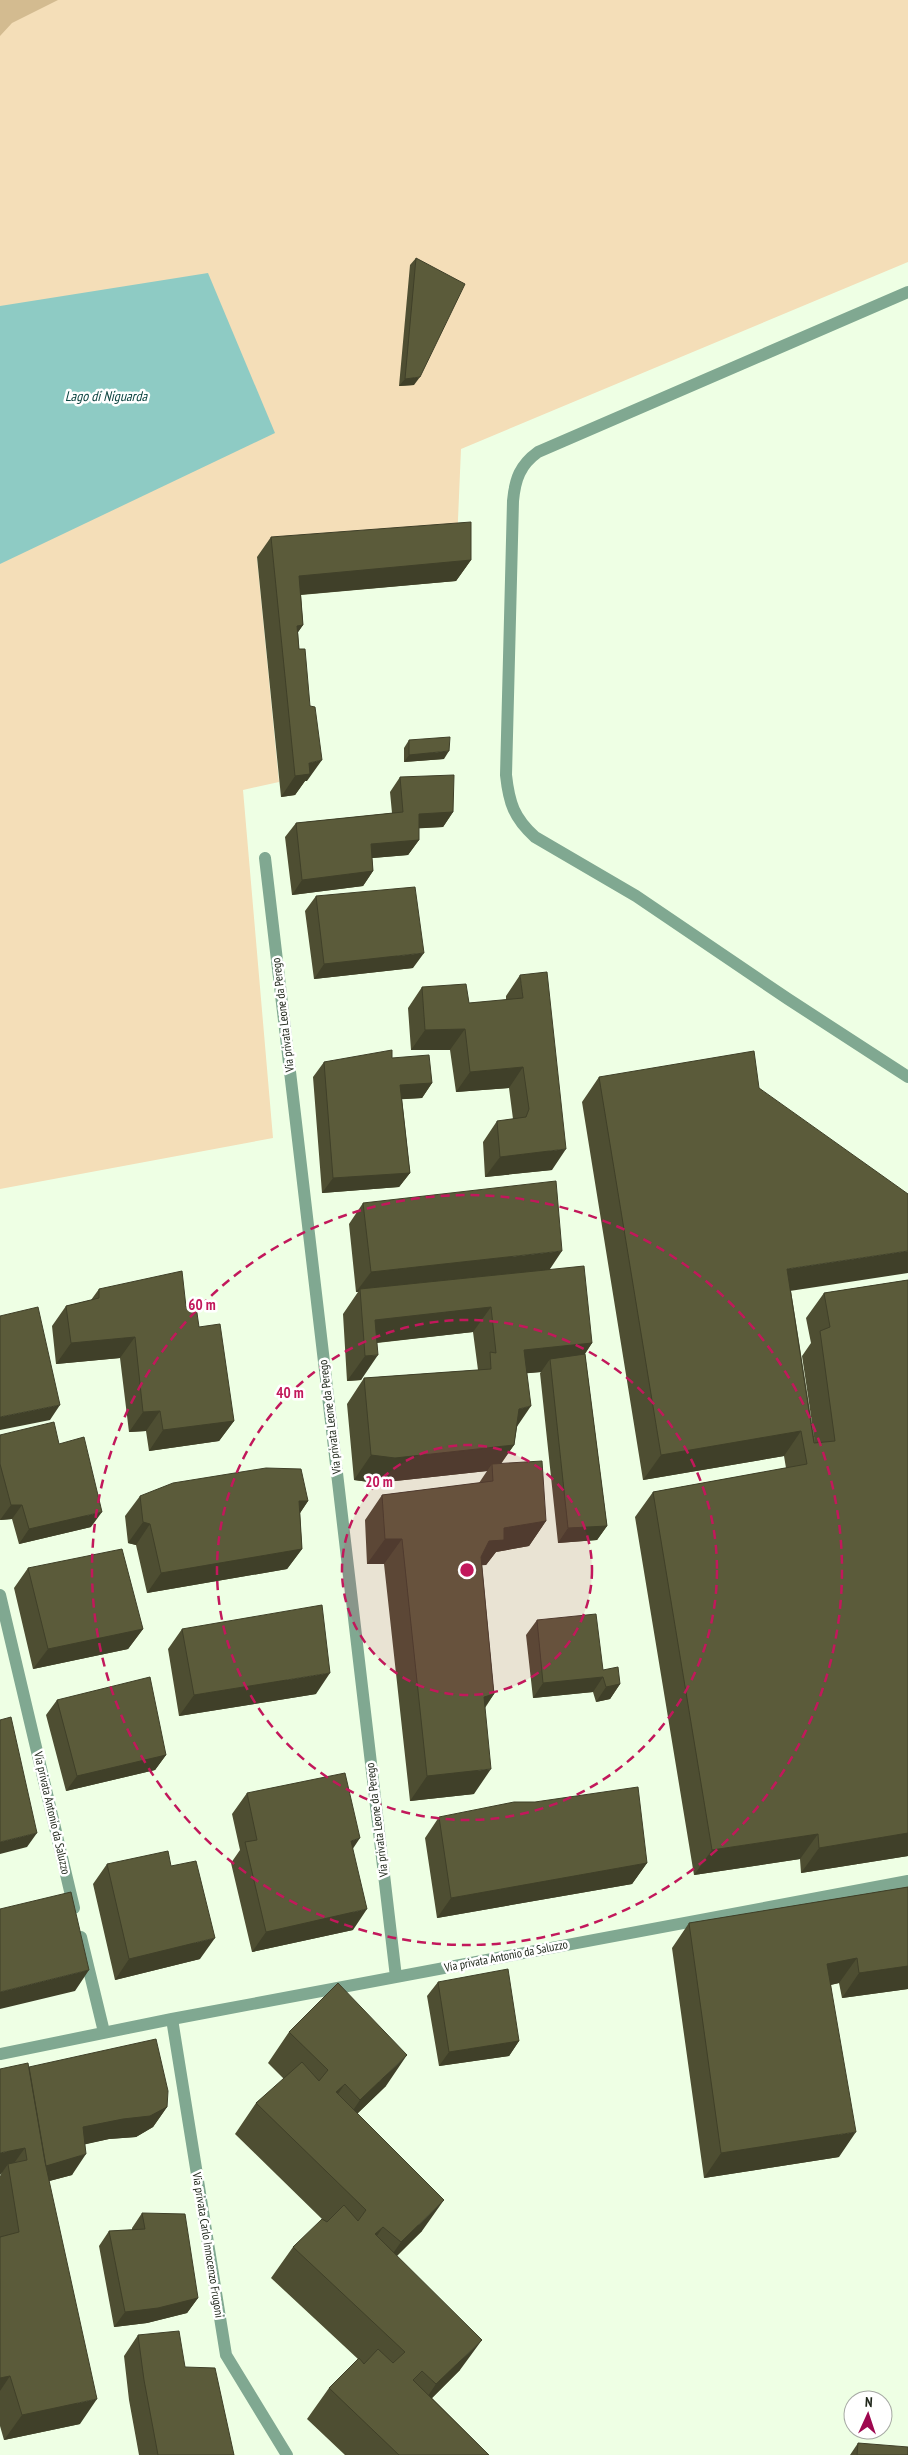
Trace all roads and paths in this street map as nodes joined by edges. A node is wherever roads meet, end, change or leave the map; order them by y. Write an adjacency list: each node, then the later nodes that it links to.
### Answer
1 (908, 292): 3 (street)
2 (265, 858): 6 (street, Via privata Leone da Perego)
3 (908, 1077)
4 (0, 1595): 8 (street, Via privata Antonio da Saluzzo)
5 (908, 1881): 6 (street, Via privata Antonio da Saluzzo)
6 (396, 1976): 7 (street, Via privata Antonio da Saluzzo)
7 (172, 2019): 8 (street, Via privata Antonio da Saluzzo); 10 (street, Via privata Carlo Innocenzo Frugoni)
8 (104, 2032): 9 (street, Via privata Antonio da Saluzzo)
9 (0, 2054)
10 (287, 2455)

